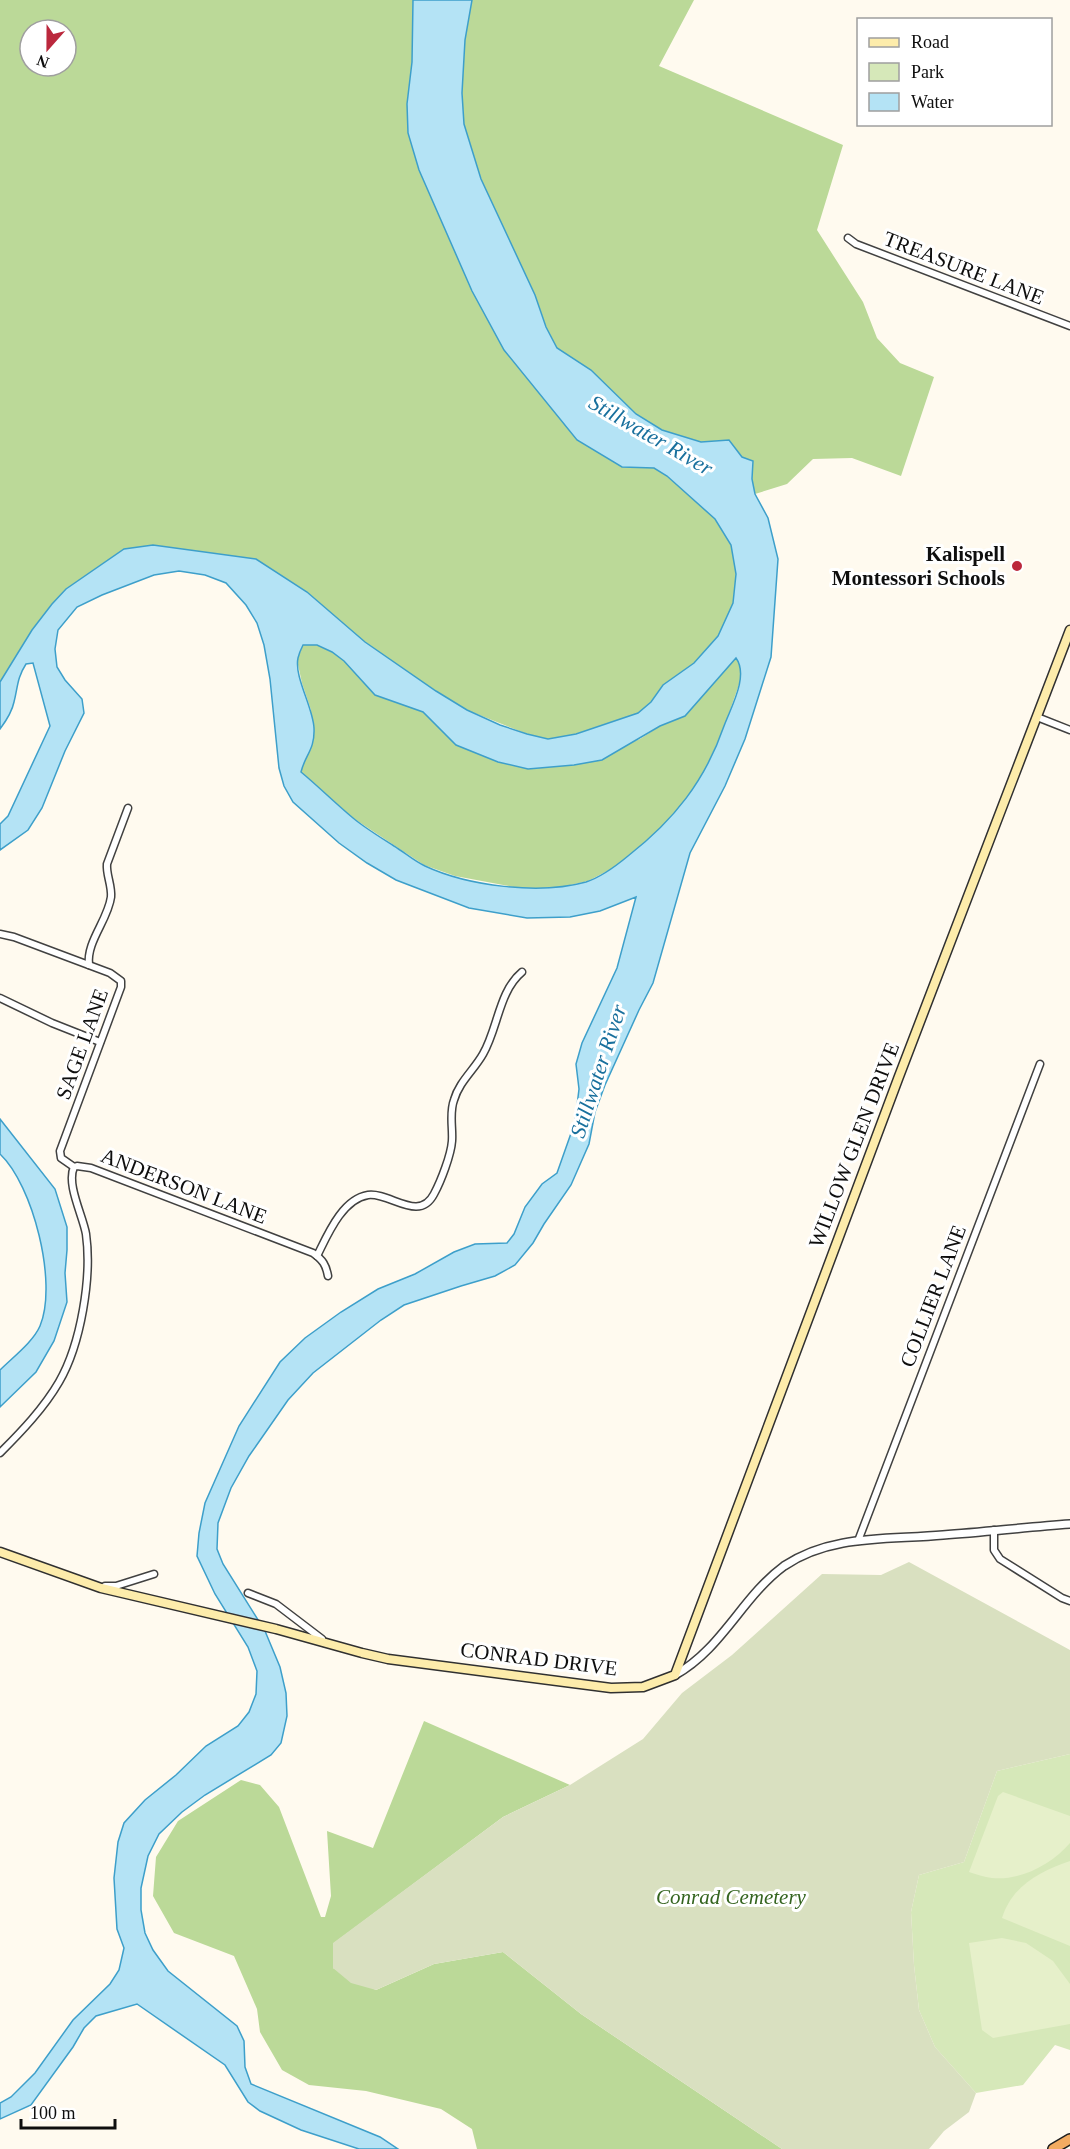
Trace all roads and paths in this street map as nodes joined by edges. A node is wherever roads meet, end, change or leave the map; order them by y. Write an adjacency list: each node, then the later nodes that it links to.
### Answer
1 (848, 238): 2 (street, TREASURE LANE)
2 (1070, 326)
3 (1070, 630): 4 (main road, WILLOW GLEN DRIVE)
4 (1037, 717): 5 (street); 26 (main road, WILLOW GLEN DRIVE)
5 (1070, 730)
6 (128, 808): 8 (street)
7 (0, 934): 8 (street, SAGE LANE)
8 (89, 965): 11 (street, SAGE LANE)
9 (522, 972): 14 (street)
10 (0, 999): 11 (street)
11 (100, 1042): 13 (street, SAGE LANE)
12 (1040, 1064): 19 (street, COLLIER LANE)
13 (74, 1167): 14 (street, ANDERSON LANE); 16 (street, ANDERSON LANE)
14 (317, 1256): 15 (street)
15 (328, 1276)
16 (0, 1453)
17 (1070, 1524): 18 (street, CONRAD DRIVE)
18 (994, 1530): 19 (street, CONRAD DRIVE); 24 (street)
19 (858, 1540): 26 (street, CONRAD DRIVE)
20 (0, 1552): 22 (main road, CONRAD DRIVE)
21 (154, 1574): 22 (street)
22 (94, 1586): 25 (main road, CONRAD DRIVE)
23 (248, 1593): 25 (street)
24 (1070, 1601)
25 (341, 1648): 26 (main road, CONRAD DRIVE)
26 (675, 1675)
27 (1070, 2139): 28 (highway)
28 (1053, 2149)

